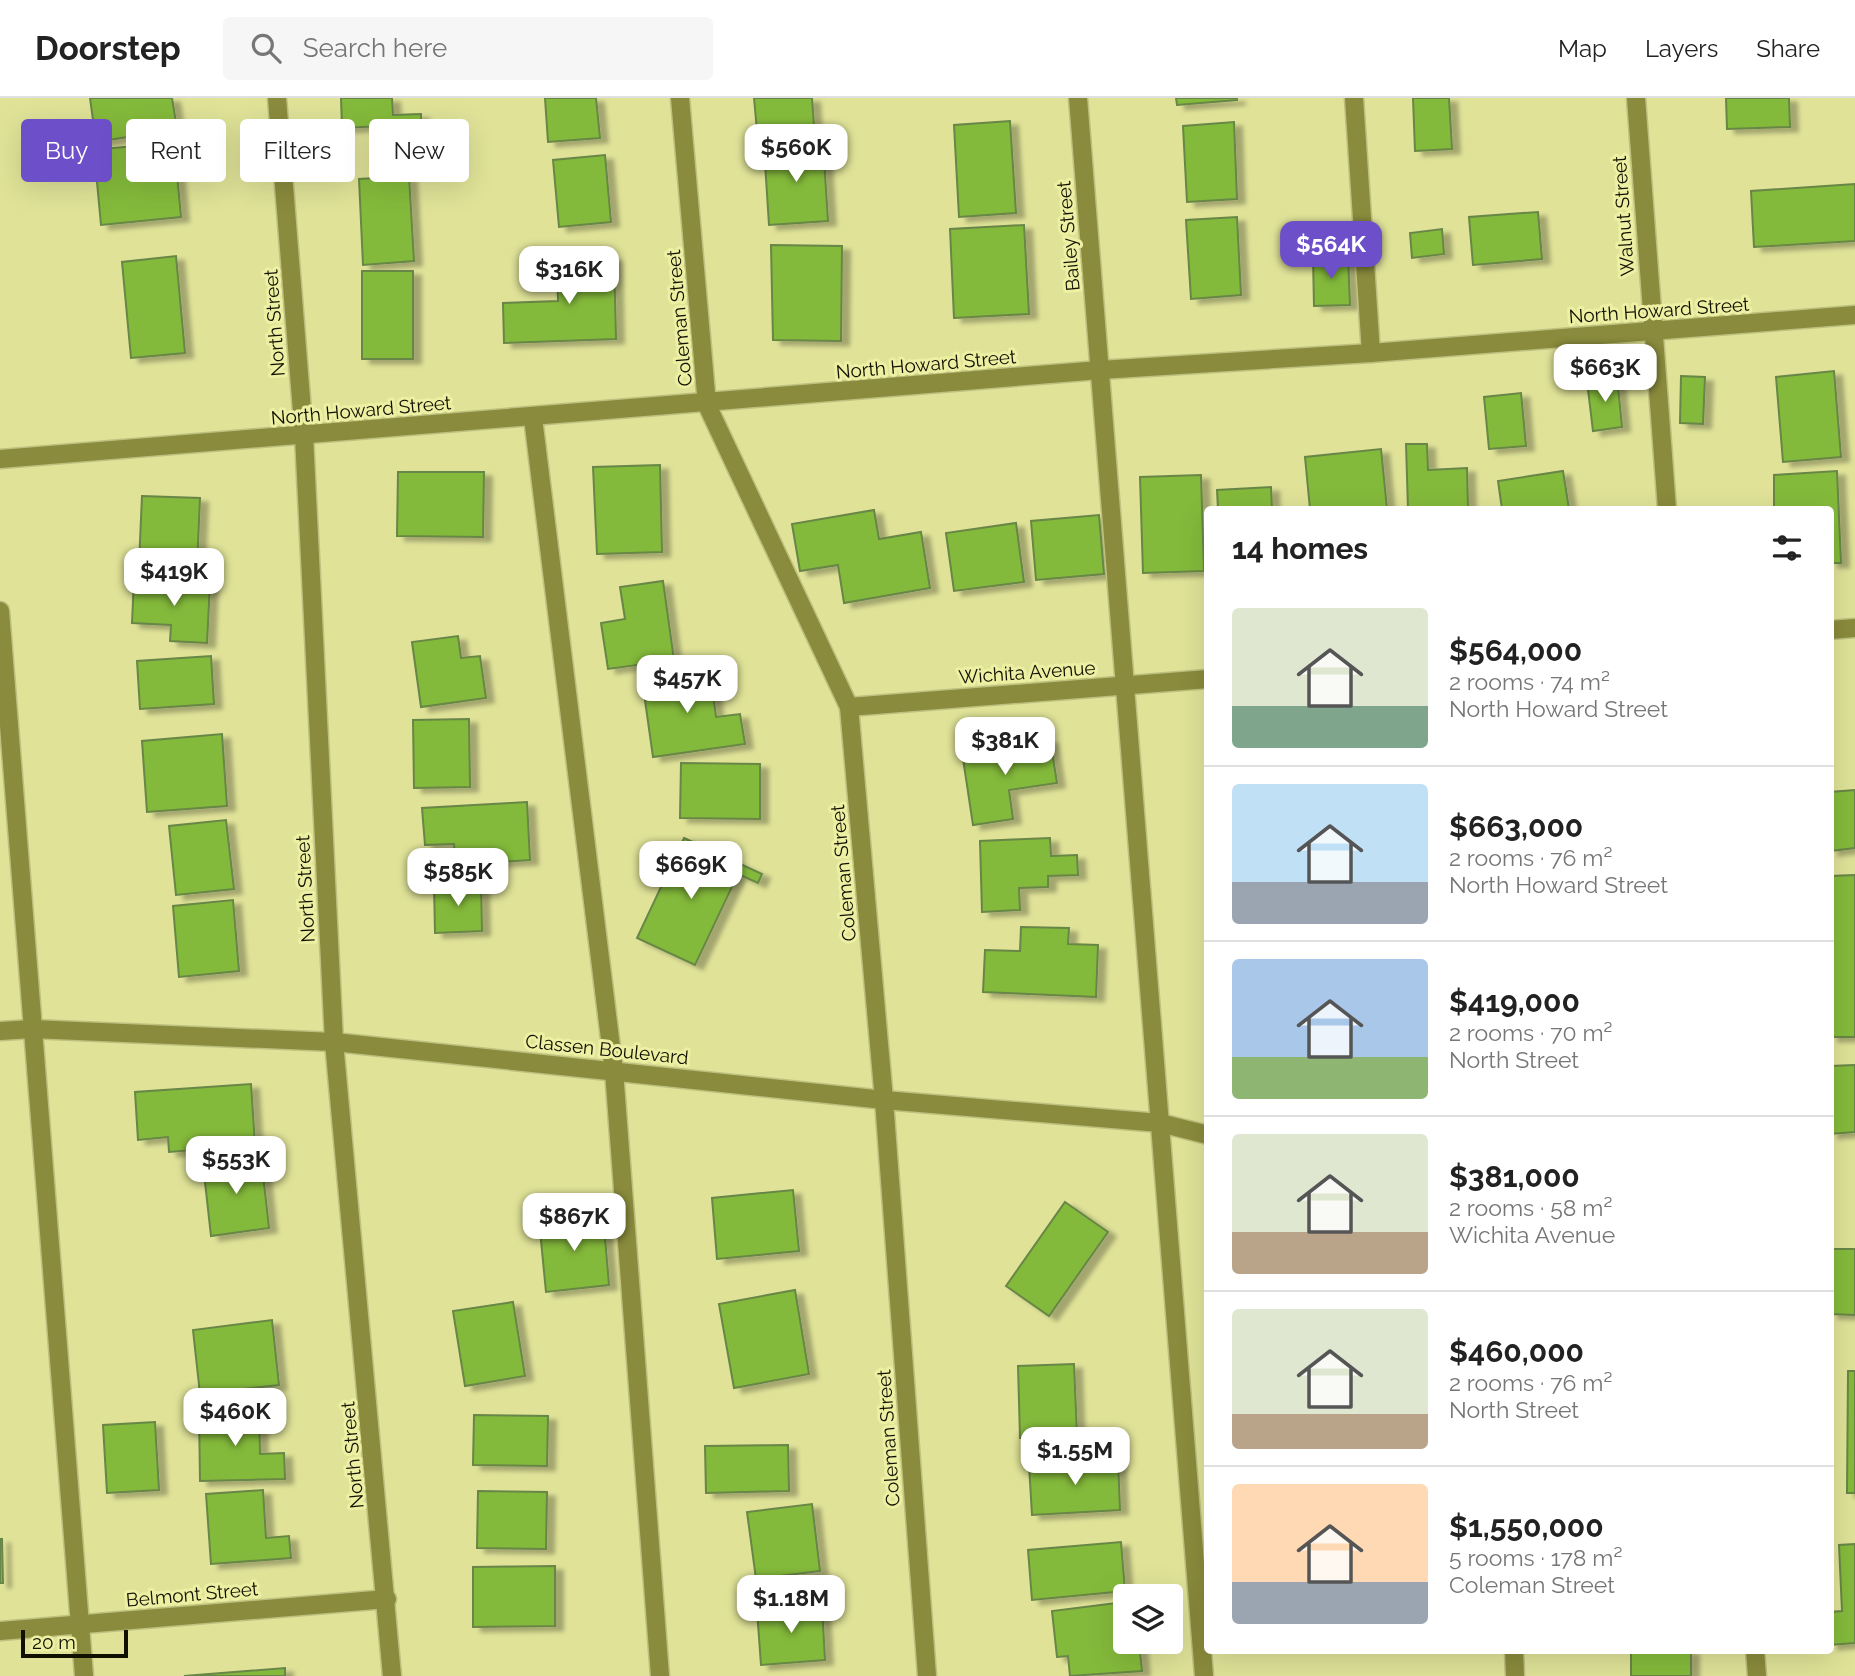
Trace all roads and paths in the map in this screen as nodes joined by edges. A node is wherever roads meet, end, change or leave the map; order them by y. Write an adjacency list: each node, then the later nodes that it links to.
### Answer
1 (277, 98): 12 (street, North Street)
2 (680, 98): 10 (street, Coleman Street)
3 (1078, 98): 9 (street, Bailey Street)
4 (1353, 98): 8 (street)
5 (1636, 98): 7 (street, Walnut Street)
6 (1855, 315): 7 (street, North Howard Street)
7 (1653, 332): 8 (street, North Howard Street); 14 (street, Walnut Street)
8 (1371, 353): 9 (street, North Howard Street)
9 (1100, 370): 10 (street, North Howard Street); 19 (street, Bailey Street)
10 (707, 405): 11 (street, North Howard Street); 20 (street, Coleman Street)
11 (533, 418): 12 (street, North Howard Street); 24 (street)
12 (304, 436): 13 (street, North Howard Street); 23 (street, North Street)
13 (0, 459)
14 (1667, 506)
15 (0, 611): 21 (street)
16 (1855, 628): 17 (street)
17 (1834, 630)
18 (1204, 679): 19 (street, Wichita Avenue)
19 (1125, 686): 20 (street, Wichita Avenue); 26 (street, Bailey Street)
20 (849, 707): 25 (street, Coleman Street)
21 (32, 1029): 22 (street, Classen Boulevard); 23 (street, Classen Boulevard); 29 (street)
22 (0, 1031)
23 (334, 1042): 24 (street, Classen Boulevard); 28 (street, North Street)
24 (614, 1071): 25 (street, Classen Boulevard); 35 (street)
25 (884, 1100): 26 (street, Classen Boulevard); 36 (street, Coleman Street)
26 (1160, 1122): 27 (street, Classen Boulevard); 37 (street, Bailey Street)
27 (1204, 1134)
28 (387, 1599): 29 (street, Belmont Street); 34 (street, North Street)
29 (81, 1625): 30 (street, Belmont Street); 33 (street)
30 (0, 1631)
31 (1514, 1654): 38 (street)
32 (1755, 1654): 39 (street)
33 (85, 1676)
34 (392, 1676)
35 (660, 1676)
36 (928, 1676)
37 (1204, 1676)
38 (1515, 1676)
39 (1758, 1676)

